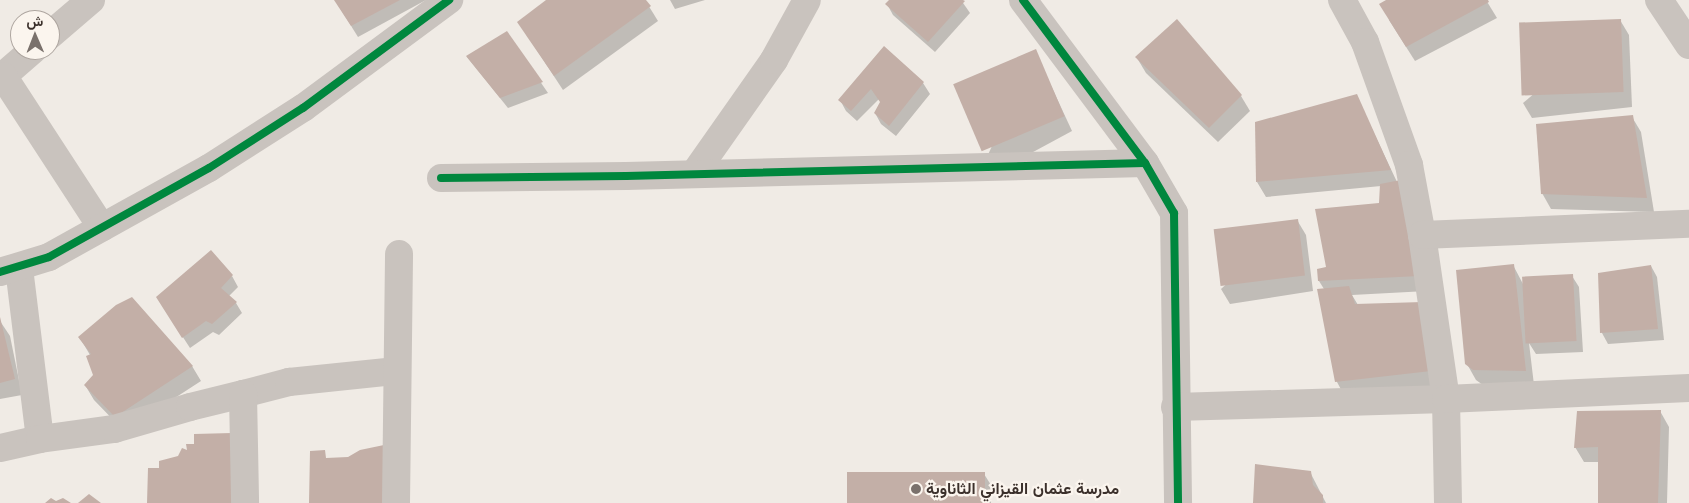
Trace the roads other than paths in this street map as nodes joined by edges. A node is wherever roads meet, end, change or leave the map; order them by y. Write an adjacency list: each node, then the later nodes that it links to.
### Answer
1 (91, 0): 7 (street)
2 (449, 0): 15 (street)
3 (807, 0): 12 (street)
4 (1023, 0): 11 (street)
5 (1342, 0): 16 (street)
6 (1659, 0): 8 (street)
7 (60, 26)
8 (1689, 45)
9 (21, 60): 10 (street)
10 (2, 76): 15 (street)
11 (1145, 163): 12 (street); 23 (street)
12 (694, 174): 13 (street)
13 (441, 178)
14 (1689, 224): 16 (street)
15 (102, 228): 18 (street)
16 (1422, 235): 22 (street)
17 (399, 254): 19 (street)
18 (9, 270): 24 (street)
19 (396, 371): 21 (street); 27 (street)
20 (1689, 388): 22 (street)
21 (243, 394): 24 (street); 26 (street)
22 (1446, 399): 23 (street); 29 (street)
23 (1175, 407): 28 (street)
24 (40, 438): 25 (street)
25 (0, 448)
26 (245, 503)
27 (396, 503)
28 (1178, 503)
29 (1448, 503)

